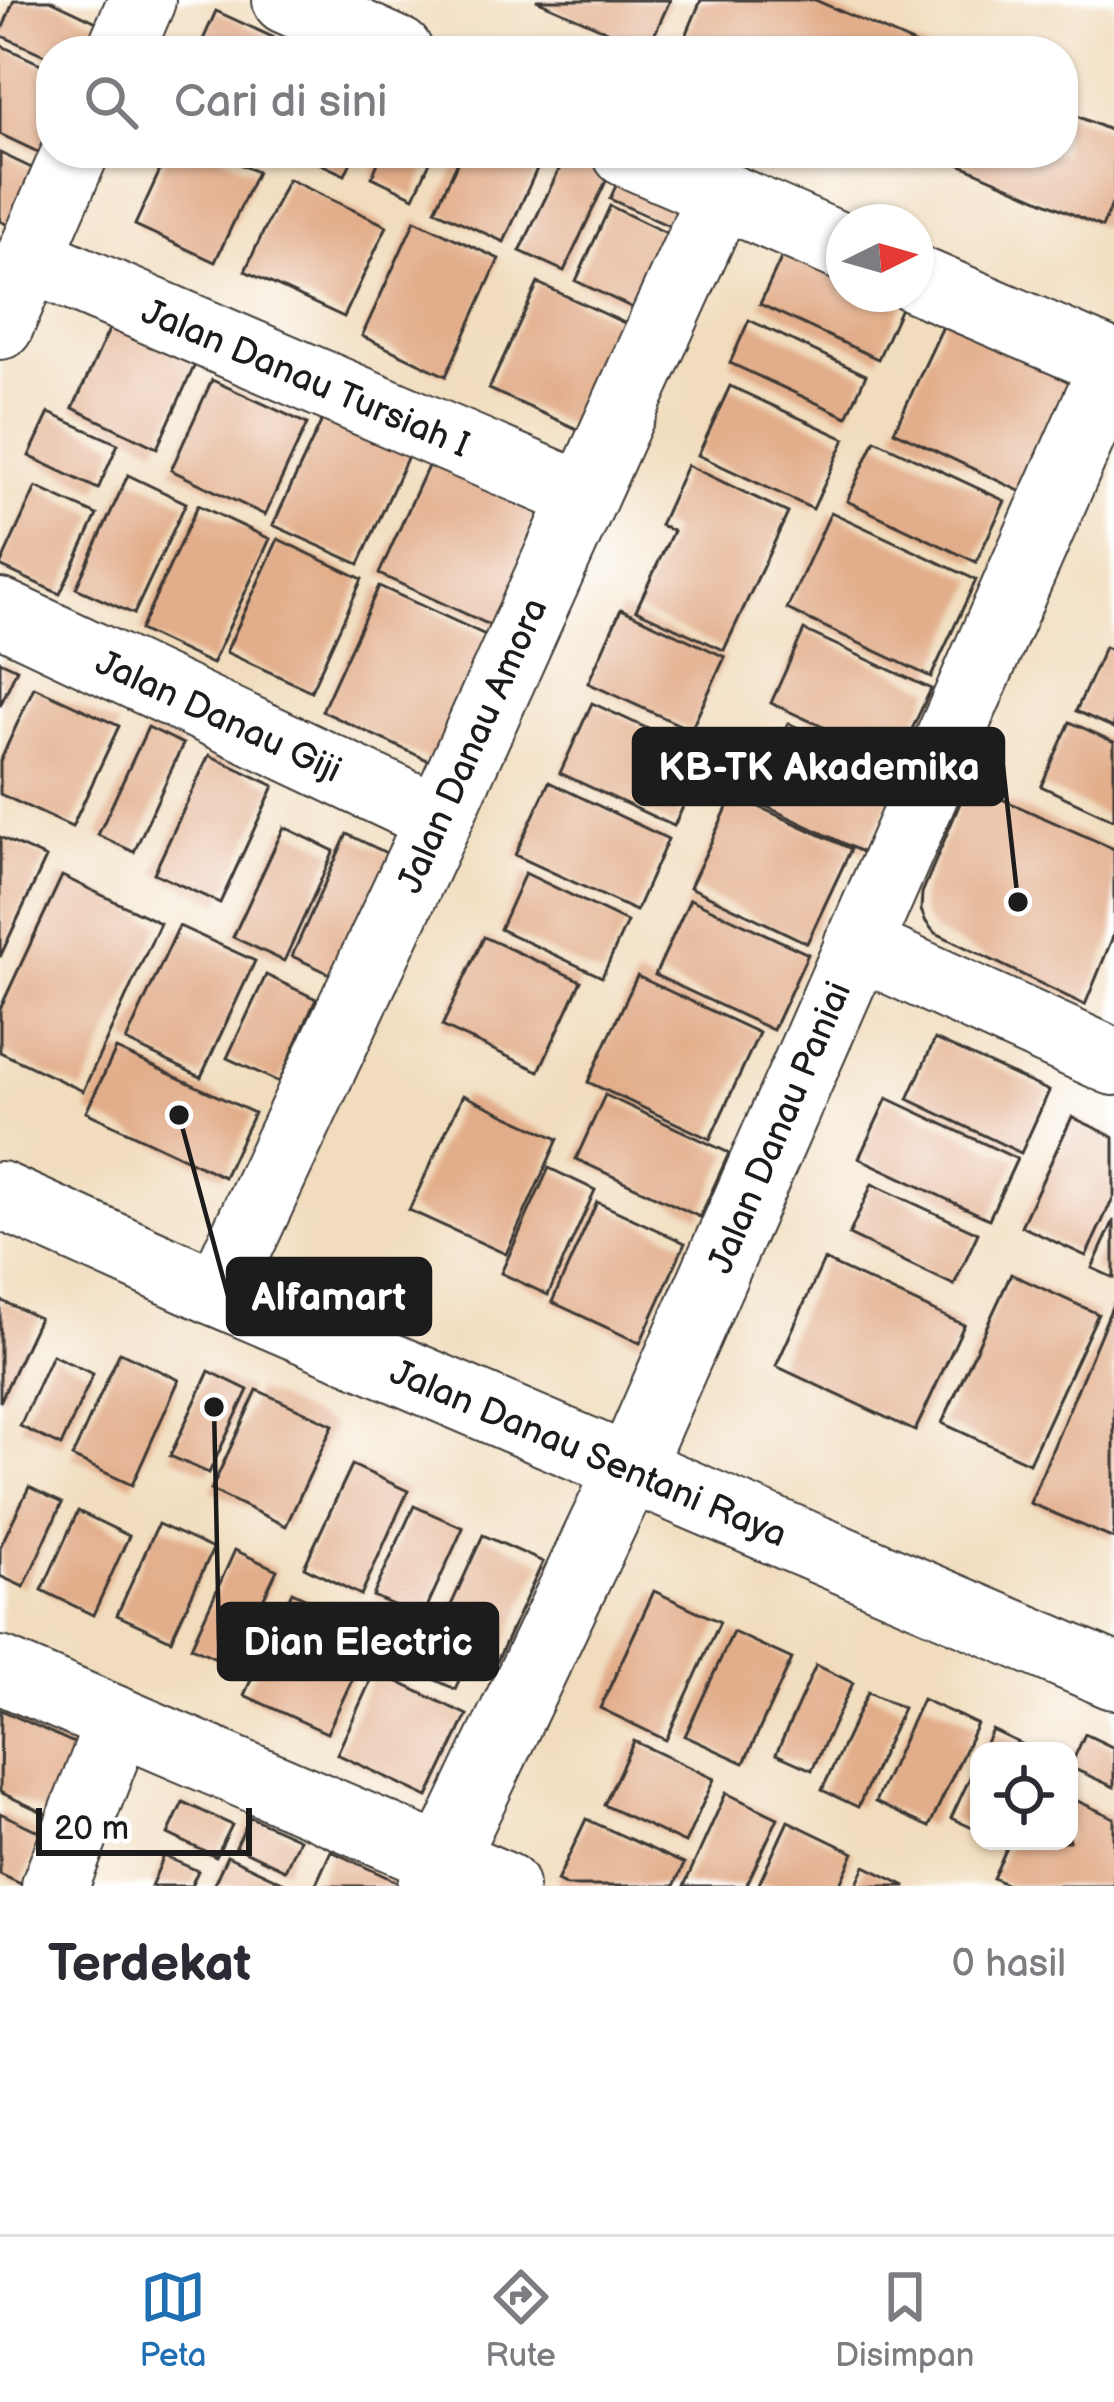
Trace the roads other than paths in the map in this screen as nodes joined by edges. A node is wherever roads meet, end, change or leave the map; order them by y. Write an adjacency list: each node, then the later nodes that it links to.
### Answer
1 (142, 0): 3 (street)
2 (286, 0): 4 (street)
3 (126, 36)
4 (366, 36)
5 (69, 168): 9 (street)
6 (660, 168): 7 (street)
7 (720, 195): 8 (street); 13 (street, Jalan Danau Amora)
8 (826, 240)
9 (29, 258): 11 (street); 13 (street, Jalan Danau Tursiah I)
10 (934, 287): 12 (street)
11 (0, 326)
12 (1114, 363): 16 (street, Jalan Danau Paniai)
13 (583, 496): 15 (street, Jalan Danau Amora)
14 (0, 612): 15 (street, Jalan Danau Giji)
15 (439, 819): 19 (street, Jalan Danau Amora)
16 (857, 945): 17 (street); 20 (street, Jalan Danau Paniai)
17 (1114, 1062)
18 (0, 1196): 19 (street, Jalan Danau Sentani Raya)
19 (218, 1293): 20 (street, Jalan Danau Sentani Raya)
20 (629, 1469): 22 (street, Jalan Danau Sentani Raya); 24 (street, Jalan Danau Paniai)
21 (0, 1670): 23 (street)
22 (1114, 1676)
23 (119, 1721): 24 (street); 25 (street)
24 (437, 1872): 26 (street)
25 (56, 1886)
26 (505, 1886)

